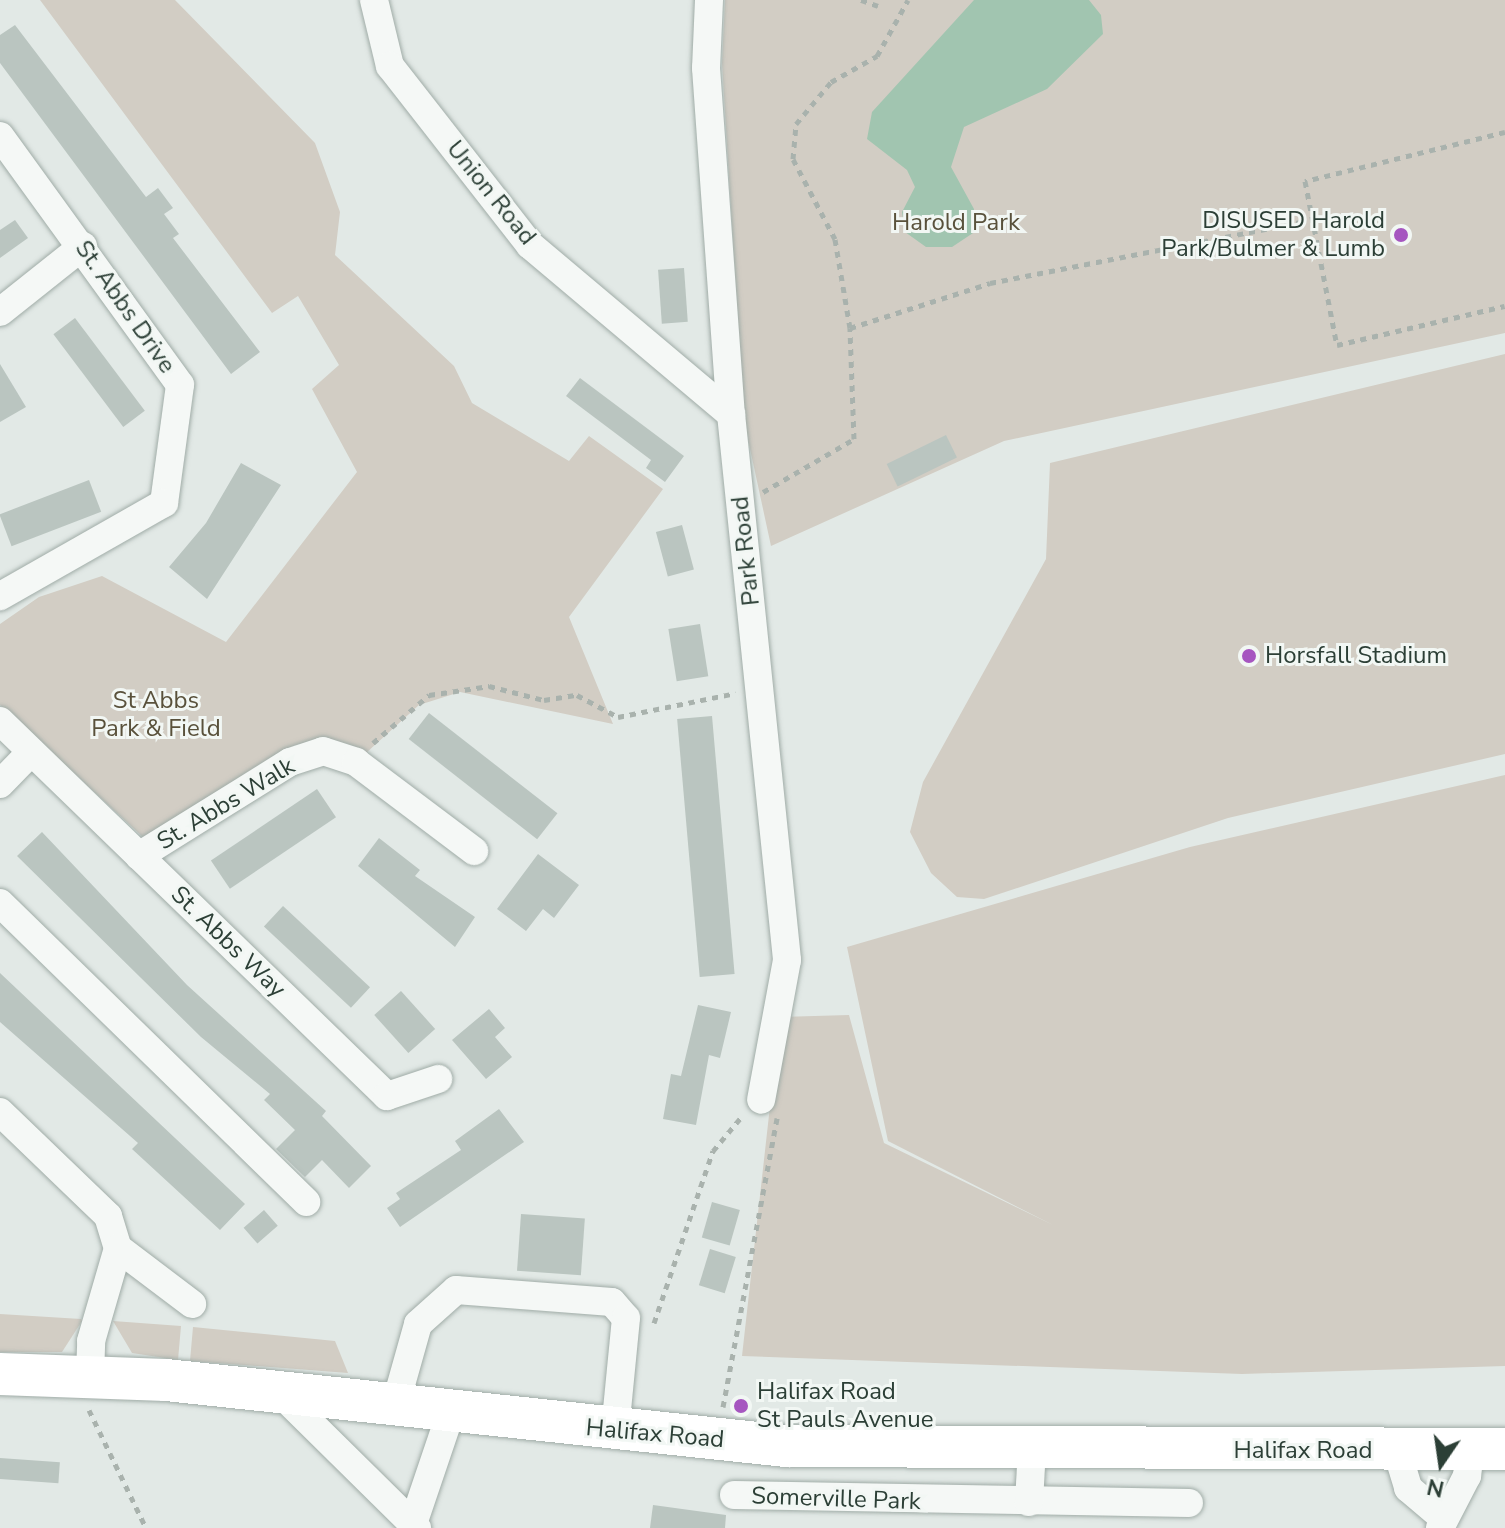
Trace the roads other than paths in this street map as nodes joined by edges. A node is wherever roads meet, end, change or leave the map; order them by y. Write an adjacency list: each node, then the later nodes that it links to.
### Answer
1 (374, 0): 6 (street, Union Road)
2 (709, 0): 6 (street, Park Road)
3 (0, 136): 4 (street, St. Abbs Drive)
4 (83, 246): 5 (street); 7 (street, St. Abbs Drive)
5 (0, 312)
6 (731, 414): 15 (street, Park Road)
7 (0, 596)
8 (0, 721): 9 (street)
9 (31, 752): 10 (street); 12 (street, St. Abbs Way)
10 (0, 784)
11 (474, 851): 12 (street, St. Abbs Walk)
12 (139, 856): 14 (street, St. Abbs Way)
13 (0, 903): 17 (street)
14 (438, 1079)
15 (761, 1100)
16 (0, 1112): 18 (street)
17 (306, 1202)
18 (118, 1248): 19 (street); 21 (street)
19 (192, 1304)
20 (0, 1374): 21 (highway, Halifax Road)
21 (81, 1376): 22 (highway, Halifax Road)
22 (279, 1392): 23 (highway, Halifax Road); 34 (street)
23 (395, 1406): 24 (highway, Halifax Road); 25 (street)
24 (451, 1412): 25 (highway, Halifax Road); 34 (street)
25 (615, 1431): 26 (highway, Halifax Road)
26 (1032, 1449): 28 (highway, Halifax Road); 30 (street)
27 (1488, 1450): 28 (highway, Halifax Road); 33 (street)
28 (1397, 1451): 33 (street)
29 (734, 1495): 32 (street, Somerville Park)
30 (1029, 1502): 31 (street, Somerville Park); 32 (street, Somerville Park)
31 (1189, 1503)
32 (937, 1515)
33 (1441, 1523)
34 (415, 1526)

